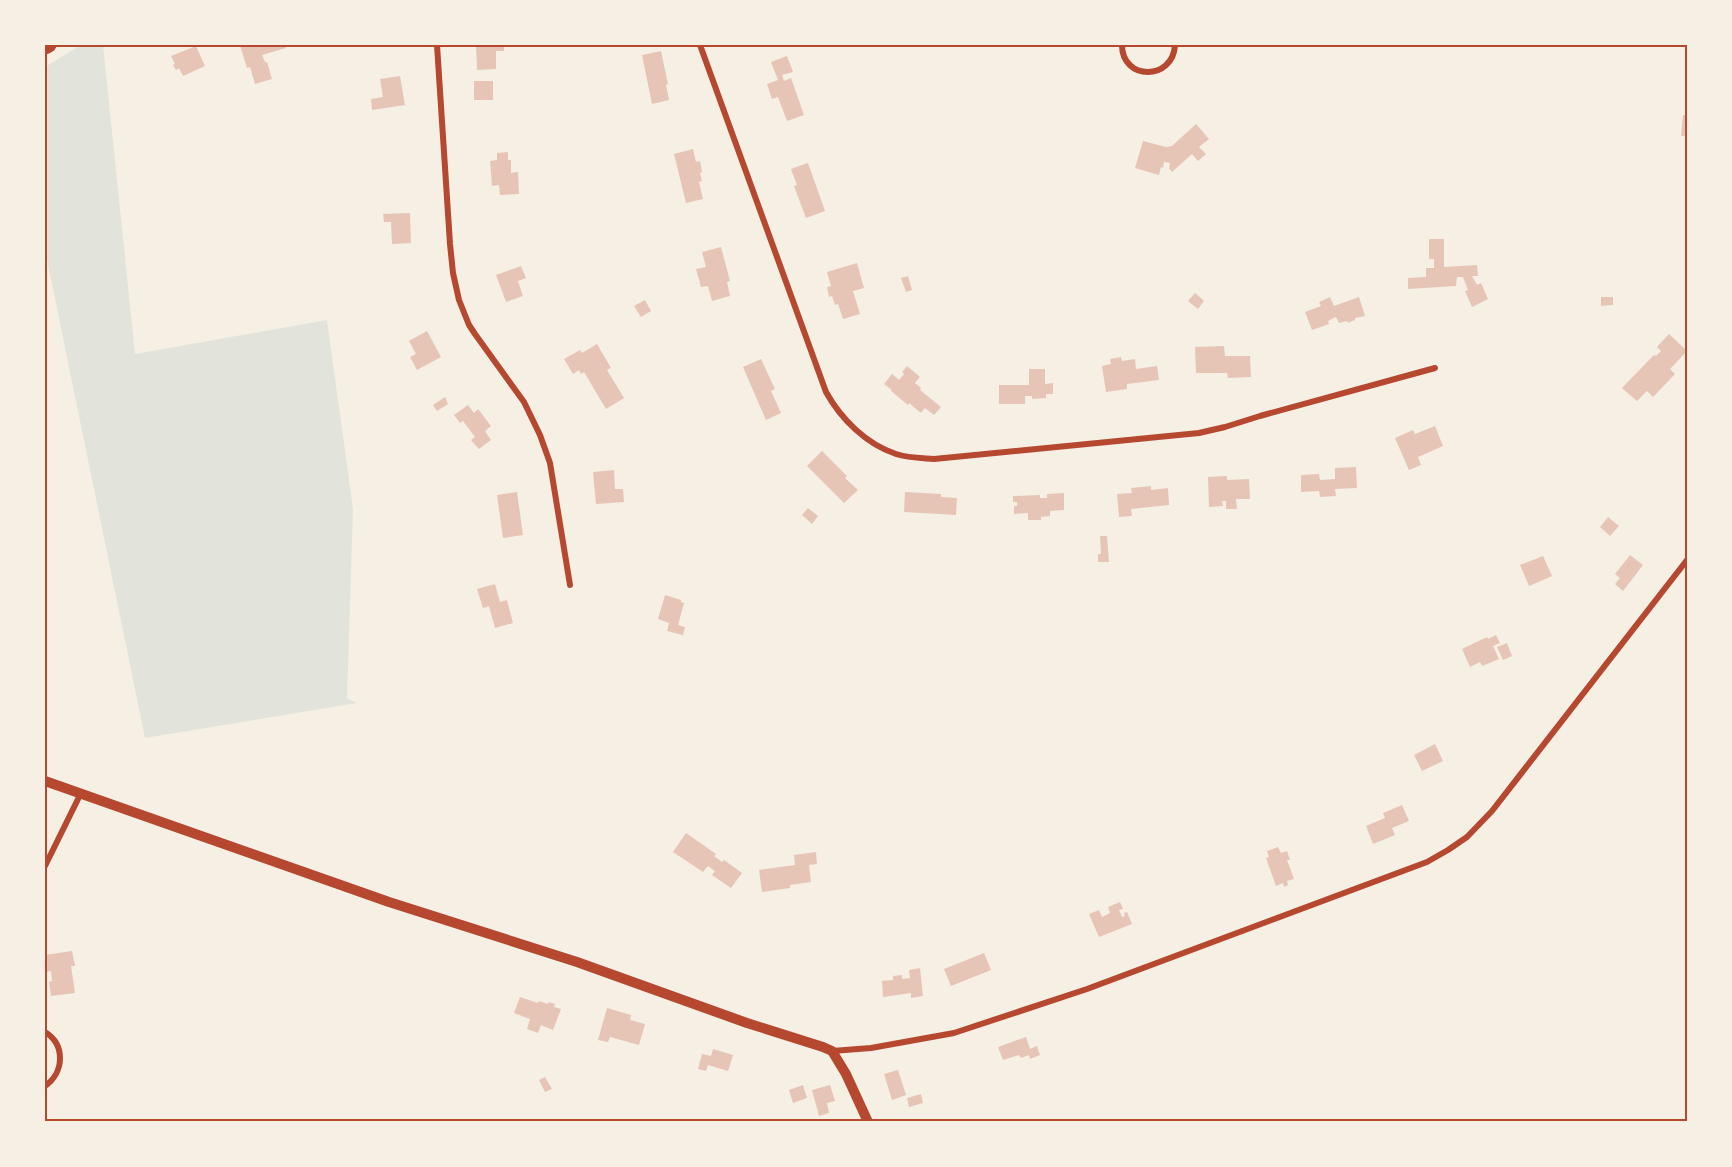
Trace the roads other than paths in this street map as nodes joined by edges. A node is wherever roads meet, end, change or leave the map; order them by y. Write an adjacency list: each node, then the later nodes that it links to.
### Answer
1 (49, 45): 6 (highway)
2 (437, 45): 9 (street)
3 (700, 45): 7 (street)
4 (1122, 45): 5 (street)
5 (1175, 45)
6 (45, 47)
7 (1435, 368)
8 (1687, 560): 14 (street)
9 (570, 585)
10 (45, 781): 11 (street)
11 (81, 793): 12 (street); 14 (street)
12 (45, 866)
13 (45, 1032): 15 (street)
14 (832, 1052): 16 (street)
15 (45, 1086)
16 (868, 1122)

